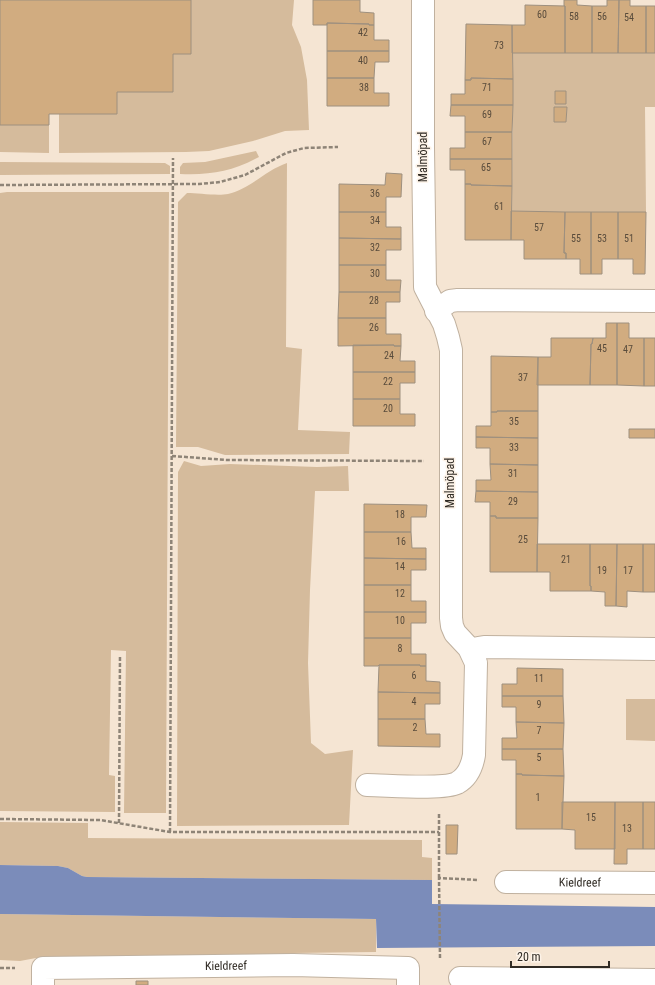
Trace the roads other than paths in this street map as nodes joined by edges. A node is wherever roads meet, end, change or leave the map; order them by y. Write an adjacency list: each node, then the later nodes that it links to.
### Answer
1 (424, 0): 3 (street, Malmöpad)
2 (655, 301): 3 (street)
3 (436, 311): 5 (street, Malmöpad)
4 (655, 649): 5 (street)
5 (472, 652): 6 (street)
6 (367, 785)
7 (506, 882): 8 (street, Kieldreef)
8 (655, 883)
9 (43, 976): 10 (street, Kieldreef)
10 (408, 977)
11 (460, 978): 12 (street)
12 (655, 980)

